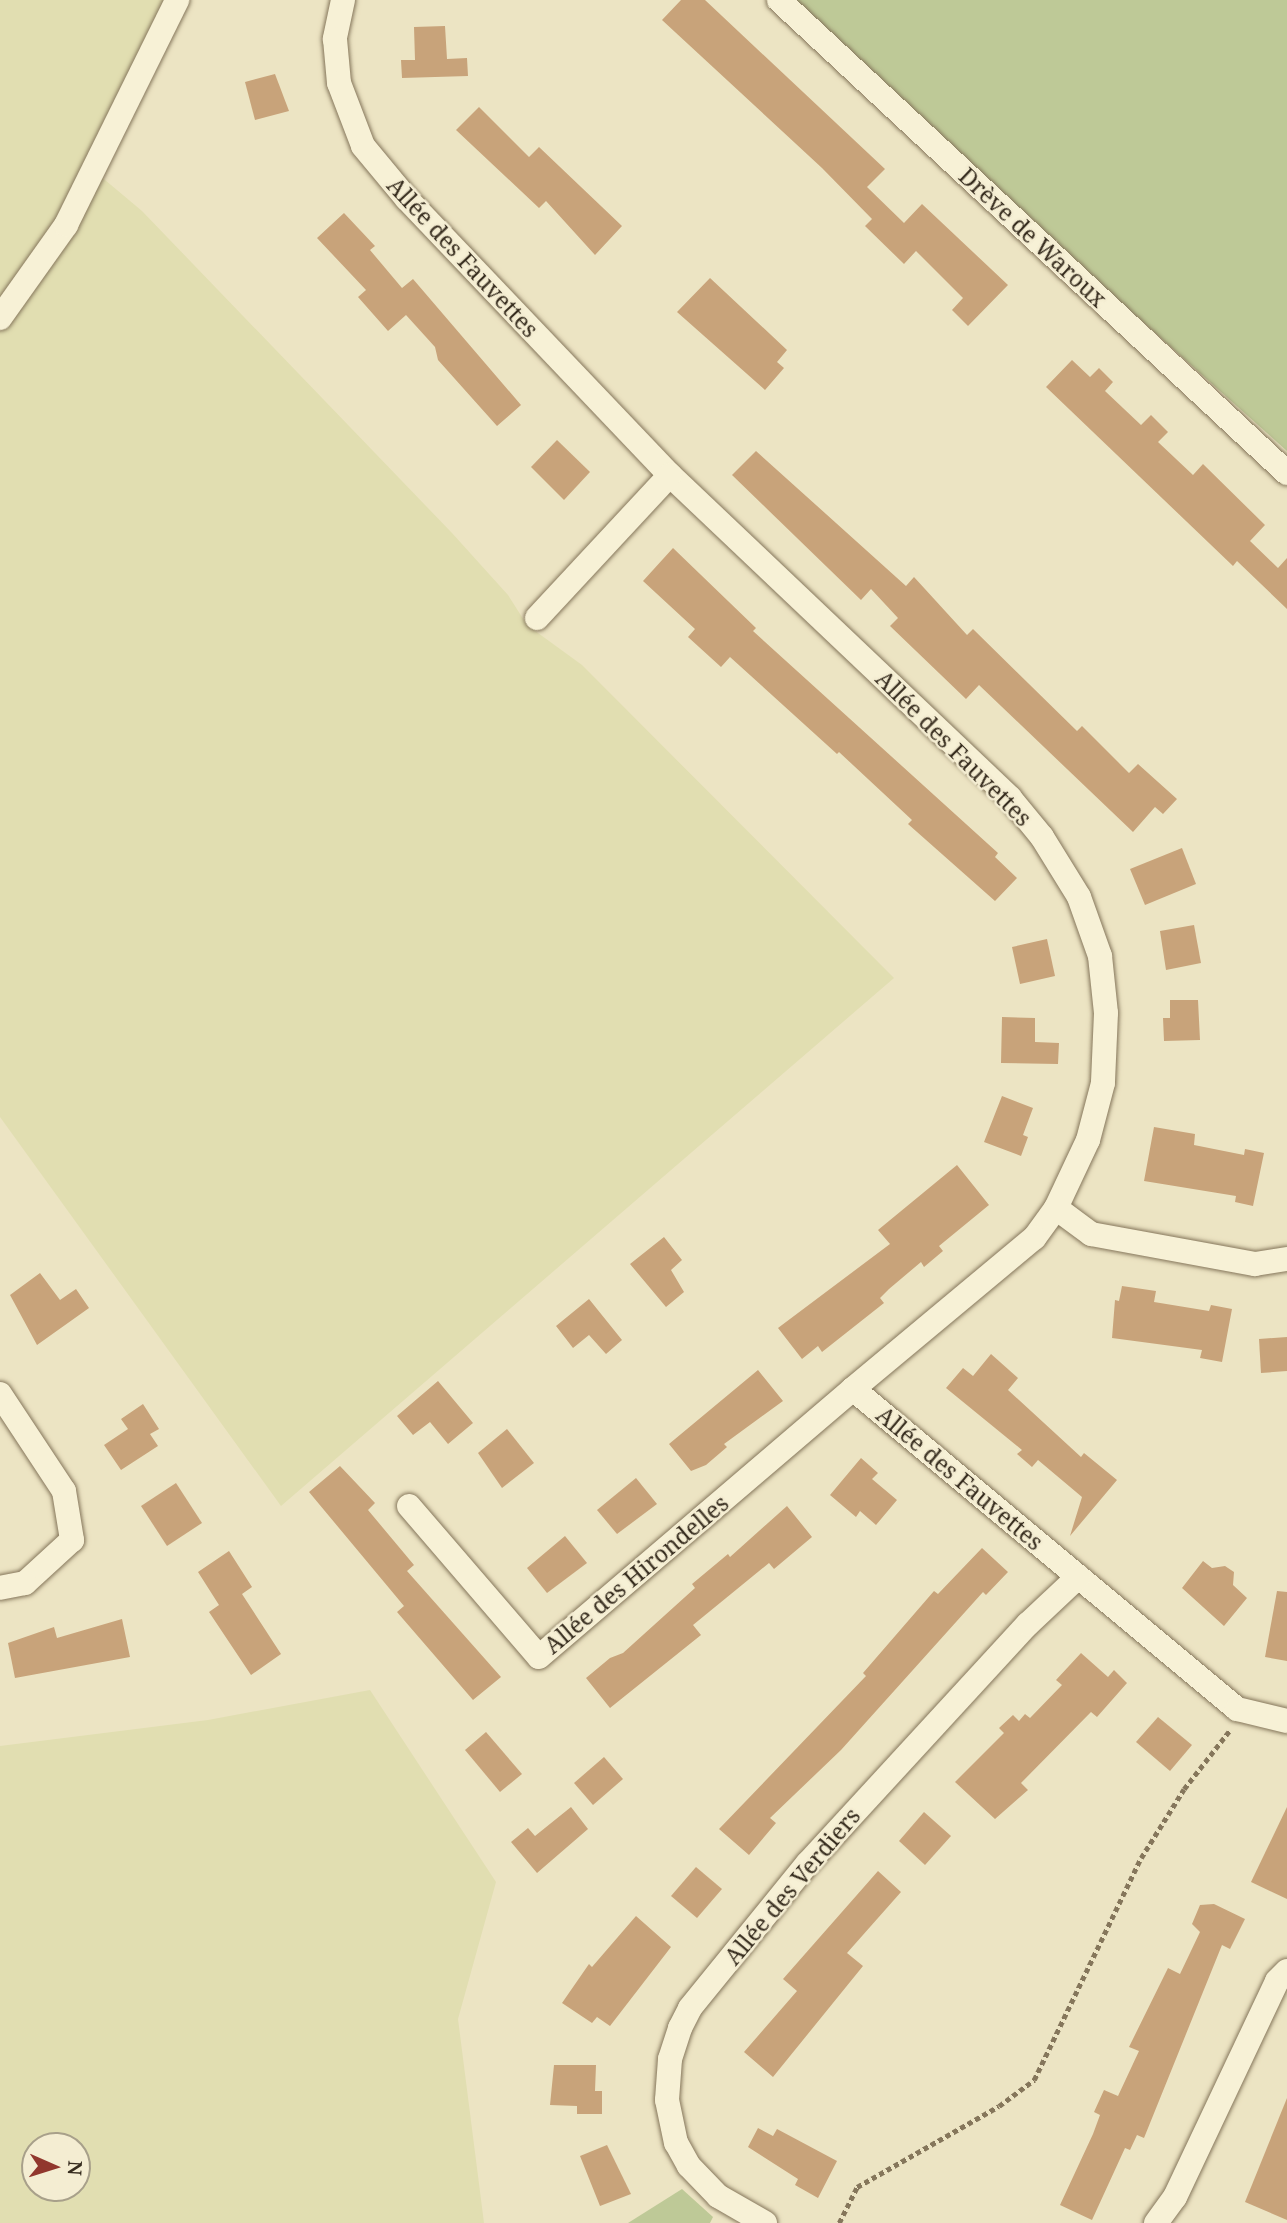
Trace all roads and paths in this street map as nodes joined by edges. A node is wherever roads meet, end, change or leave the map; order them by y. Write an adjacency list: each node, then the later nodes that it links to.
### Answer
1 (177, 0): 4 (street)
2 (343, 0): 6 (street, Allée des Fauvettes)
3 (779, 0): 5 (street, Drève de Waroux)
4 (0, 318)
5 (1287, 473)
6 (670, 475): 7 (street); 8 (street, Allée des Fauvettes)
7 (537, 618)
8 (1056, 1208): 9 (street); 10 (street, Allée des Fauvettes)
9 (1287, 1259)
10 (853, 1390): 12 (street, Allée des Hirondelles); 13 (street, Allée des Fauvettes)
11 (0, 1394): 14 (street)
12 (410, 1506)
13 (1078, 1577): 15 (street, Allée des Fauvettes); 18 (street, Allée des Verdiers)
14 (0, 1588)
15 (1247, 1712): 16 (street, Allée des Fauvettes); 19 (path)
16 (1287, 1721)
17 (1287, 1971): 20 (street)
18 (765, 2223)
19 (839, 2223)
20 (1156, 2223)

